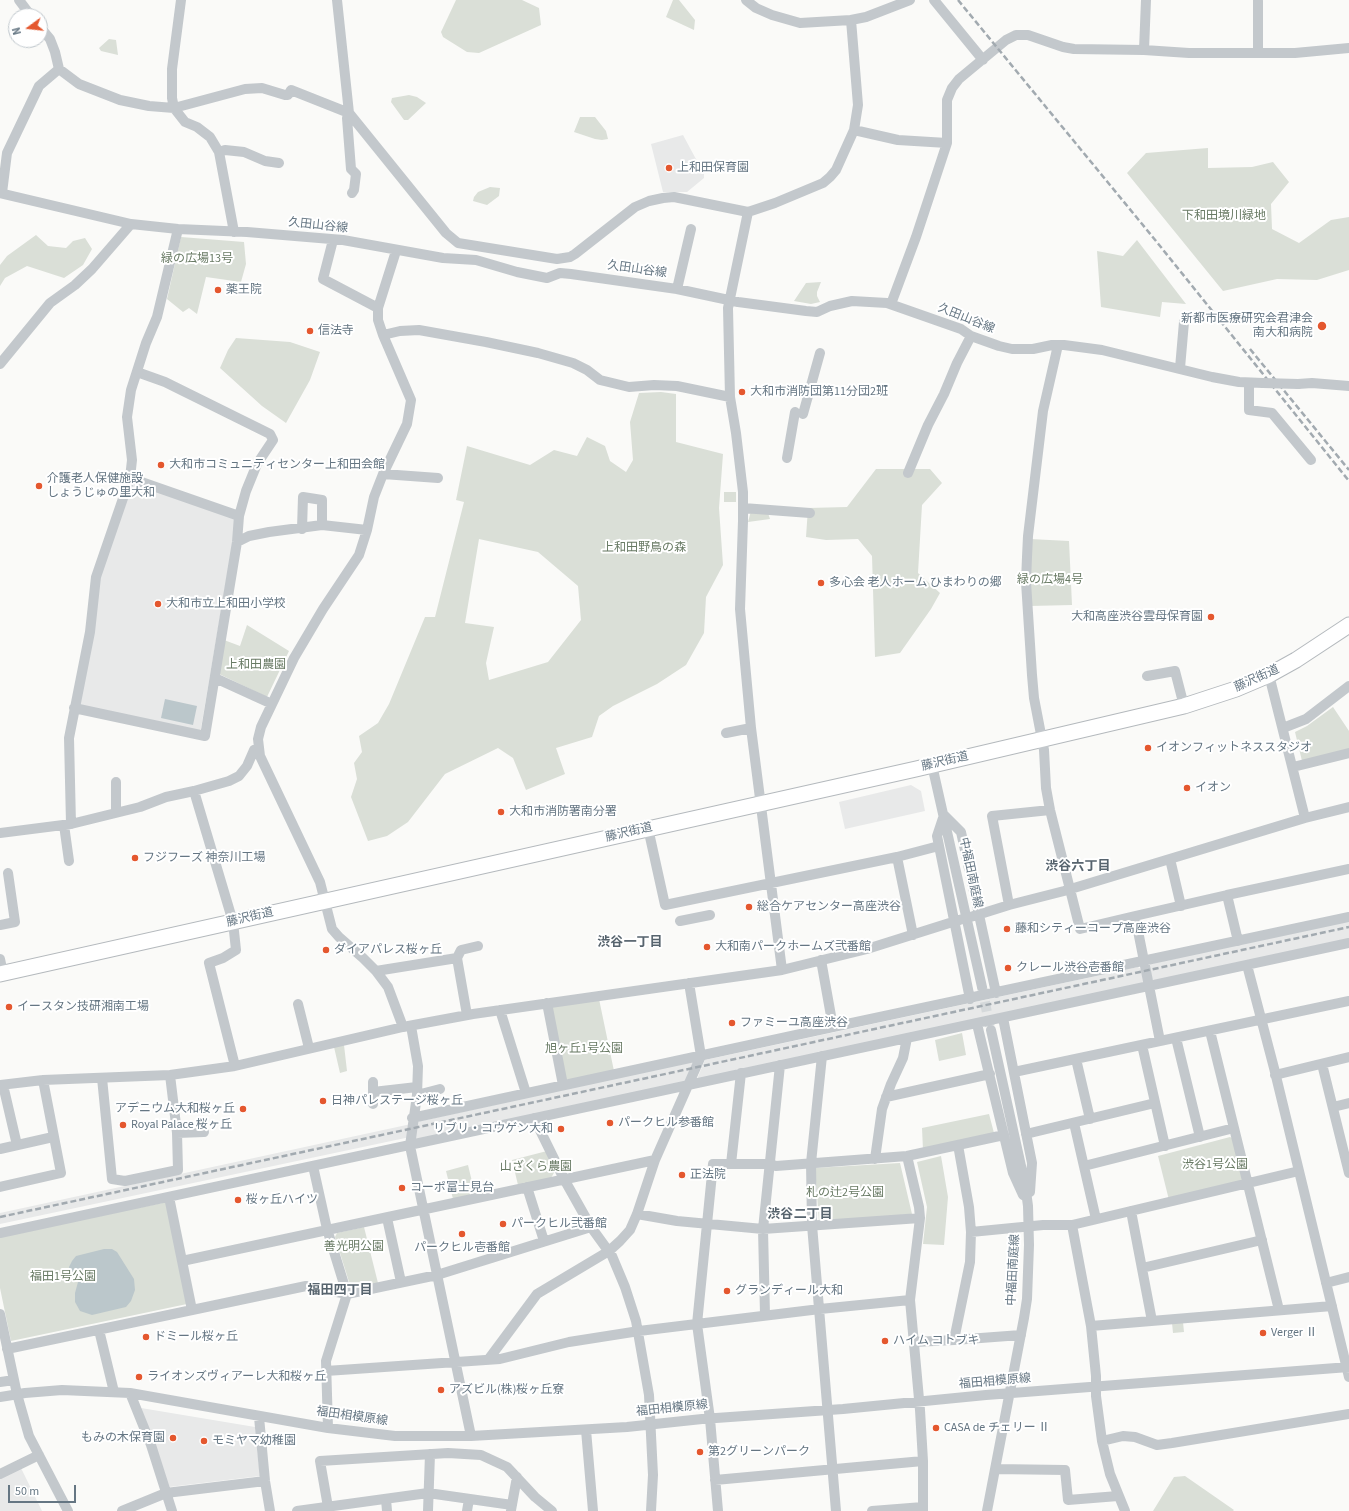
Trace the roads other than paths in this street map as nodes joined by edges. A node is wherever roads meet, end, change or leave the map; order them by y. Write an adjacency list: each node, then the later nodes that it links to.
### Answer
1 (181, 0): 15 (street)
2 (337, 0): 16 (street)
3 (746, 0): 8 (street)
4 (910, 0): 8 (street)
5 (934, 0): 13 (street)
6 (1146, 0): 11 (street)
7 (1258, 1): 12 (street)
8 (851, 20): 17 (street)
9 (48, 37): 14 (street)
10 (1349, 48): 12 (street)
11 (1144, 50): 12 (street); 13 (street)
12 (1258, 52)
13 (983, 60): 18 (street)
14 (59, 69): 15 (street); 21 (street)
15 (174, 108): 16 (street); 19 (street)
16 (348, 116): 22 (street); 23 (street)
17 (854, 130): 18 (street); 23 (street)
18 (947, 143): 32 (street)
19 (218, 152): 20 (street); 27 (street)
20 (279, 163)
21 (1, 193): 24 (street, 久田山谷線)
22 (352, 193)
23 (748, 212): 31 (street)
24 (131, 224): 25 (street, 久田山谷線); 39 (street)
25 (178, 229): 27 (street, 久田山谷線); 41 (street)
26 (691, 229): 30 (street)
27 (234, 232): 28 (street, 久田山谷線)
28 (333, 240): 29 (street, 久田山谷線); 33 (street)
29 (396, 251): 30 (street, 久田山谷線); 33 (street)
30 (677, 288): 31 (street, 久田山谷線)
31 (729, 299): 32 (street, 久田山谷線); 44 (street)
32 (891, 304): 36 (street, 久田山谷線)
33 (378, 308): 35 (street)
34 (1184, 322): 40 (street)
35 (383, 335): 44 (street); 48 (street)
36 (971, 336): 37 (street, 久田山谷線); 47 (street)
37 (1058, 345): 40 (street, 久田山谷線); 69 (street)
38 (820, 353): 45 (street)
39 (0, 364)
40 (1180, 368): 42 (street, 久田山谷線)
41 (136, 372): 49 (street); 53 (street)
42 (1250, 383): 43 (street, 久田山谷線, bridge); 46 (street)
43 (1349, 386)
44 (730, 397): 51 (street)
45 (787, 458)
46 (1311, 460)
47 (908, 473)
48 (383, 474): 50 (street); 56 (street)
49 (130, 478): 53 (street); 65 (street)
50 (438, 478)
51 (743, 508): 52 (street); 66 (street)
52 (810, 513)
53 (239, 516): 57 (street)
54 (322, 525): 55 (street); 55 (street); 56 (street)
55 (302, 529): 57 (street)
56 (367, 530): 63 (street)
57 (237, 542): 61 (street)
58 (1349, 625): 59 (highway, 藤沢街道)
59 (1269, 675): 64 (highway, 藤沢街道); 67 (street)
60 (1147, 676): 64 (street)
61 (215, 678): 63 (street); 65 (street)
62 (1349, 686): 67 (street)
63 (272, 704): 70 (street)
64 (1184, 706): 69 (highway, 藤沢街道)
65 (74, 708): 82 (street)
66 (751, 728): 68 (street); 76 (street)
67 (1283, 728): 73 (street)
68 (726, 733)
69 (1042, 739): 72 (highway, 藤沢街道); 78 (street)
70 (259, 748): 75 (street); 95 (street)
71 (1349, 753): 73 (street)
72 (932, 765): 76 (highway, 藤沢街道); 80 (street, 中福田南庭線)
73 (1293, 767): 81 (street)
74 (116, 782): 79 (street)
75 (194, 791): 79 (street); 105 (street)
76 (761, 804): 83 (highway, 藤沢街道); 91 (street)
77 (1349, 807): 81 (street)
78 (1050, 810): 92 (street); 96 (street)
79 (116, 812): 82 (street)
80 (944, 815): 99 (street); 104 (street); 121 (street, 中福田南庭線)
81 (1305, 818): 87 (street)
82 (68, 824): 84 (street); 88 (street)
83 (648, 828): 94 (street); 95 (highway, 藤沢街道)
84 (0, 833)
85 (935, 847): 86 (street)
86 (897, 857): 91 (street); 107 (street)
87 (1170, 858): 92 (street); 97 (street)
88 (69, 861)
89 (1349, 869): 93 (street)
90 (8, 873): 106 (street)
91 (771, 883): 94 (street); 116 (street)
92 (1070, 889): 96 (street); 100 (street)
93 (1227, 895): 97 (street); 108 (street)
94 (692, 900): 102 (street)
95 (326, 901): 105 (highway, 藤沢街道); 117 (street)
96 (1009, 905): 99 (street)
97 (1181, 906): 100 (street)
98 (710, 915): 102 (street)
99 (976, 915): 104 (street, bridge); 122 (street)
100 (1134, 916): 114 (street)
101 (1349, 917): 108 (street)
102 (696, 918): 103 (street)
103 (680, 921)
104 (957, 921): 107 (street); 123 (street)
105 (234, 922): 118 (highway, 藤沢街道); 147 (street)
106 (0, 925)
107 (913, 935): 113 (street)
108 (1238, 940): 114 (street)
109 (1349, 943): 115 (street)
110 (478, 946): 111 (street)
111 (457, 958): 117 (street); 128 (street)
112 (0, 959): 118 (street)
113 (820, 960): 116 (street); 133 (street)
114 (1144, 961): 120 (street); 122 (street)
115 (1247, 964): 120 (street); 130 (street)
116 (782, 970): 119 (street)
117 (376, 971): 132 (street)
118 (2, 974)
119 (689, 983): 125 (street); 141 (street)
120 (1149, 985): 129 (street); 138 (street)
121 (982, 987)
122 (996, 993): 123 (street)
123 (970, 999): 133 (street)
124 (1349, 1001): 130 (street)
125 (547, 1003): 127 (street); 157 (street)
126 (298, 1004): 140 (street)
127 (500, 1010): 128 (street); 160 (street)
128 (467, 1015): 132 (street)
129 (1003, 1018): 131 (street); 148 (street)
130 (1261, 1020): 135 (street); 152 (street)
131 (977, 1024): 136 (street); 150 (street)
132 (407, 1026): 140 (street); 159 (street)
133 (834, 1027): 141 (street)
134 (991, 1030): 198 (street, 中福田南庭線)
135 (1210, 1031): 137 (street); 170 (street)
136 (906, 1038): 142 (street); 161 (street)
137 (1176, 1038): 138 (street); 176 (street)
138 (1160, 1041): 139 (street)
139 (1142, 1046): 144 (street); 164 (street)
140 (310, 1048): 147 (street)
141 (701, 1056): 155 (street); 157 (street)
142 (822, 1056): 146 (street); 186 (street)
143 (1349, 1057): 145 (street)
144 (1076, 1059): 148 (street); 168 (street)
145 (1322, 1064): 152 (street); 165 (street)
146 (780, 1065): 149 (street); 188 (street)
147 (235, 1066): 151 (street)
148 (1014, 1072): 173 (street)
149 (741, 1073): 155 (street); 187 (street)
150 (990, 1074): 161 (street); 174 (street)
151 (170, 1075): 153 (street); 172 (street)
152 (1275, 1075): 191 (street)
153 (102, 1078): 154 (street); 172 (street)
154 (43, 1080): 156 (street); 175 (street)
155 (689, 1084): 167 (street); 185 (street)
156 (2, 1085): 177 (street)
157 (563, 1085): 160 (street)
158 (440, 1089): 159 (street)
159 (417, 1091): 163 (street); 166 (street)
160 (526, 1093): 166 (street)
161 (886, 1097): 184 (street)
162 (1349, 1103): 165 (street)
163 (373, 1104)
164 (1155, 1104): 168 (street); 180 (street)
165 (1333, 1107): 182 (street)
166 (412, 1118): 179 (street)
167 (534, 1118): 179 (street); 193 (street)
168 (1090, 1119): 169 (street)
169 (1074, 1122): 173 (street); 190 (street)
170 (1234, 1128): 176 (street); 194 (street)
171 (204, 1132): 172 (street)
172 (177, 1133)
173 (1026, 1134): 198 (street)
174 (1004, 1135): 178 (street); 198 (street)
175 (53, 1137): 177 (street); 195 (street)
176 (1200, 1137): 180 (street)
177 (17, 1145): 181 (street)
178 (958, 1145): 183 (street); 212 (street)
179 (410, 1146): 189 (street); 199 (street)
180 (1165, 1146): 190 (street)
181 (0, 1148)
182 (1346, 1149): 192 (street)
183 (908, 1156): 184 (street); 203 (street)
184 (875, 1159): 186 (street)
185 (655, 1160): 193 (street); 201 (street)
186 (811, 1163): 188 (street); 206 (street)
187 (731, 1164): 188 (street); 205 (street)
188 (770, 1164): 211 (street)
189 (313, 1166): 197 (street); 210 (street)
190 (1084, 1166): 204 (street)
191 (1299, 1171): 194 (street); 222 (street)
192 (1349, 1174)
193 (564, 1179): 196 (street); 208 (street)
194 (1248, 1183): 200 (street); 214 (street)
195 (0, 1187)
196 (527, 1187): 199 (street); 215 (street)
197 (168, 1197): 213 (street); 217 (street)
198 (1028, 1206): 209 (street, 中福田南庭線)
199 (423, 1210): 202 (street); 219 (street)
200 (1131, 1211): 204 (street); 218 (street)
201 (637, 1214): 205 (street); 216 (street)
202 (386, 1218): 210 (street); 221 (street)
203 (920, 1218): 206 (street); 224 (street)
204 (1096, 1219): 207 (street)
205 (708, 1224): 211 (street); 232 (street)
206 (812, 1225): 211 (street); 226 (street)
207 (1072, 1225): 209 (street); 233 (street)
208 (591, 1227): 215 (street); 216 (street)
209 (1029, 1227): 212 (street); 236 (street, 中福田南庭線)
210 (326, 1229): 217 (street); 223 (street)
211 (763, 1229): 229 (street)
212 (970, 1232): 237 (street)
213 (0, 1234)
214 (1262, 1240): 218 (street); 228 (street)
215 (544, 1241): 219 (street)
216 (609, 1251): 235 (street); 240 (street)
217 (182, 1261): 227 (street)
218 (1142, 1268): 231 (street)
219 (437, 1275): 221 (street); 241 (street)
220 (1349, 1277): 222 (street)
221 (401, 1282): 223 (street)
222 (1326, 1282): 225 (street)
223 (347, 1294): 227 (street); 243 (street)
224 (910, 1300): 226 (street); 238 (street)
225 (1332, 1306): 228 (street); 242 (street)
226 (820, 1309): 229 (street); 253 (street)
227 (192, 1310): 234 (street)
228 (1279, 1310): 231 (street)
229 (765, 1315): 232 (street)
230 (1, 1320): 239 (street)
231 (1152, 1321): 233 (street)
232 (697, 1324): 235 (street); 256 (street)
233 (1091, 1326): 246 (street)
234 (99, 1330): 239 (street); 247 (street)
235 (639, 1331): 240 (street); 257 (street)
236 (1021, 1335): 237 (street); 250 (street, 中福田南庭線)
237 (954, 1340): 238 (street)
238 (914, 1342): 252 (street)
239 (7, 1349): 244 (street)
240 (488, 1360): 241 (street)
241 (456, 1362): 243 (street); 260 (street)
242 (1348, 1370): 246 (street, 福田相模原線)
243 (326, 1372): 258 (street)
244 (14, 1380): 245 (street); 249 (street)
245 (0, 1382)
246 (1096, 1387): 250 (street, 福田相模原線); 261 (street)
247 (114, 1392): 248 (street, 福田相模原線); 249 (street, 福田相模原線)
248 (130, 1393): 255 (street, 福田相模原線); 271 (street)
249 (17, 1394): 251 (street, 福田相模原線); 263 (street)
250 (1010, 1394): 252 (street, 福田相模原線); 266 (street, 中福田南庭線)
251 (0, 1397)
252 (919, 1401): 253 (street, 福田相模原線); 264 (street)
253 (828, 1410): 256 (street, 福田相模原線); 265 (street)
254 (1349, 1414): 261 (street)
255 (259, 1416): 258 (street, 福田相模原線); 270 (street)
256 (710, 1419): 257 (street, 福田相模原線); 269 (street)
257 (650, 1425): 259 (street, 福田相模原線); 291 (street)
258 (328, 1428): 260 (street, 福田相模原線)
259 (586, 1430): 260 (street, 福田相模原線); 290 (street)
260 (471, 1436)
261 (1102, 1441): 273 (street)
262 (430, 1454): 268 (street); 272 (street); 276 (street)
263 (39, 1455): 267 (street); 281 (street)
264 (923, 1461): 265 (street); 279 (street)
265 (833, 1469): 269 (street); 293 (street)
266 (995, 1469): 273 (street); 295 (street, 中福田南庭線)
267 (0, 1474)
268 (517, 1477): 278 (street); 289 (street)
269 (716, 1480): 292 (street)
270 (265, 1481): 271 (street); 284 (street)
271 (166, 1493): 282 (street); 283 (street)
272 (428, 1493): 274 (street); 275 (street); 287 (street)
273 (1118, 1496): 296 (street)
274 (386, 1499): 277 (street); 286 (street)
275 (469, 1499): 278 (street); 288 (street)
276 (328, 1507): 277 (street); 280 (street)
277 (351, 1507)
278 (511, 1508)
279 (923, 1509): 294 (street)
280 (313, 1510): 285 (street)
281 (68, 1511)
282 (122, 1511)
283 (172, 1511)
284 (270, 1511)
285 (297, 1511)
286 (387, 1511)
287 (428, 1511)
288 (467, 1511)
289 (552, 1511)
290 (594, 1511)
291 (651, 1511)
292 (718, 1511)
293 (836, 1511)
294 (872, 1511)
295 (987, 1511)
296 (1125, 1511)

